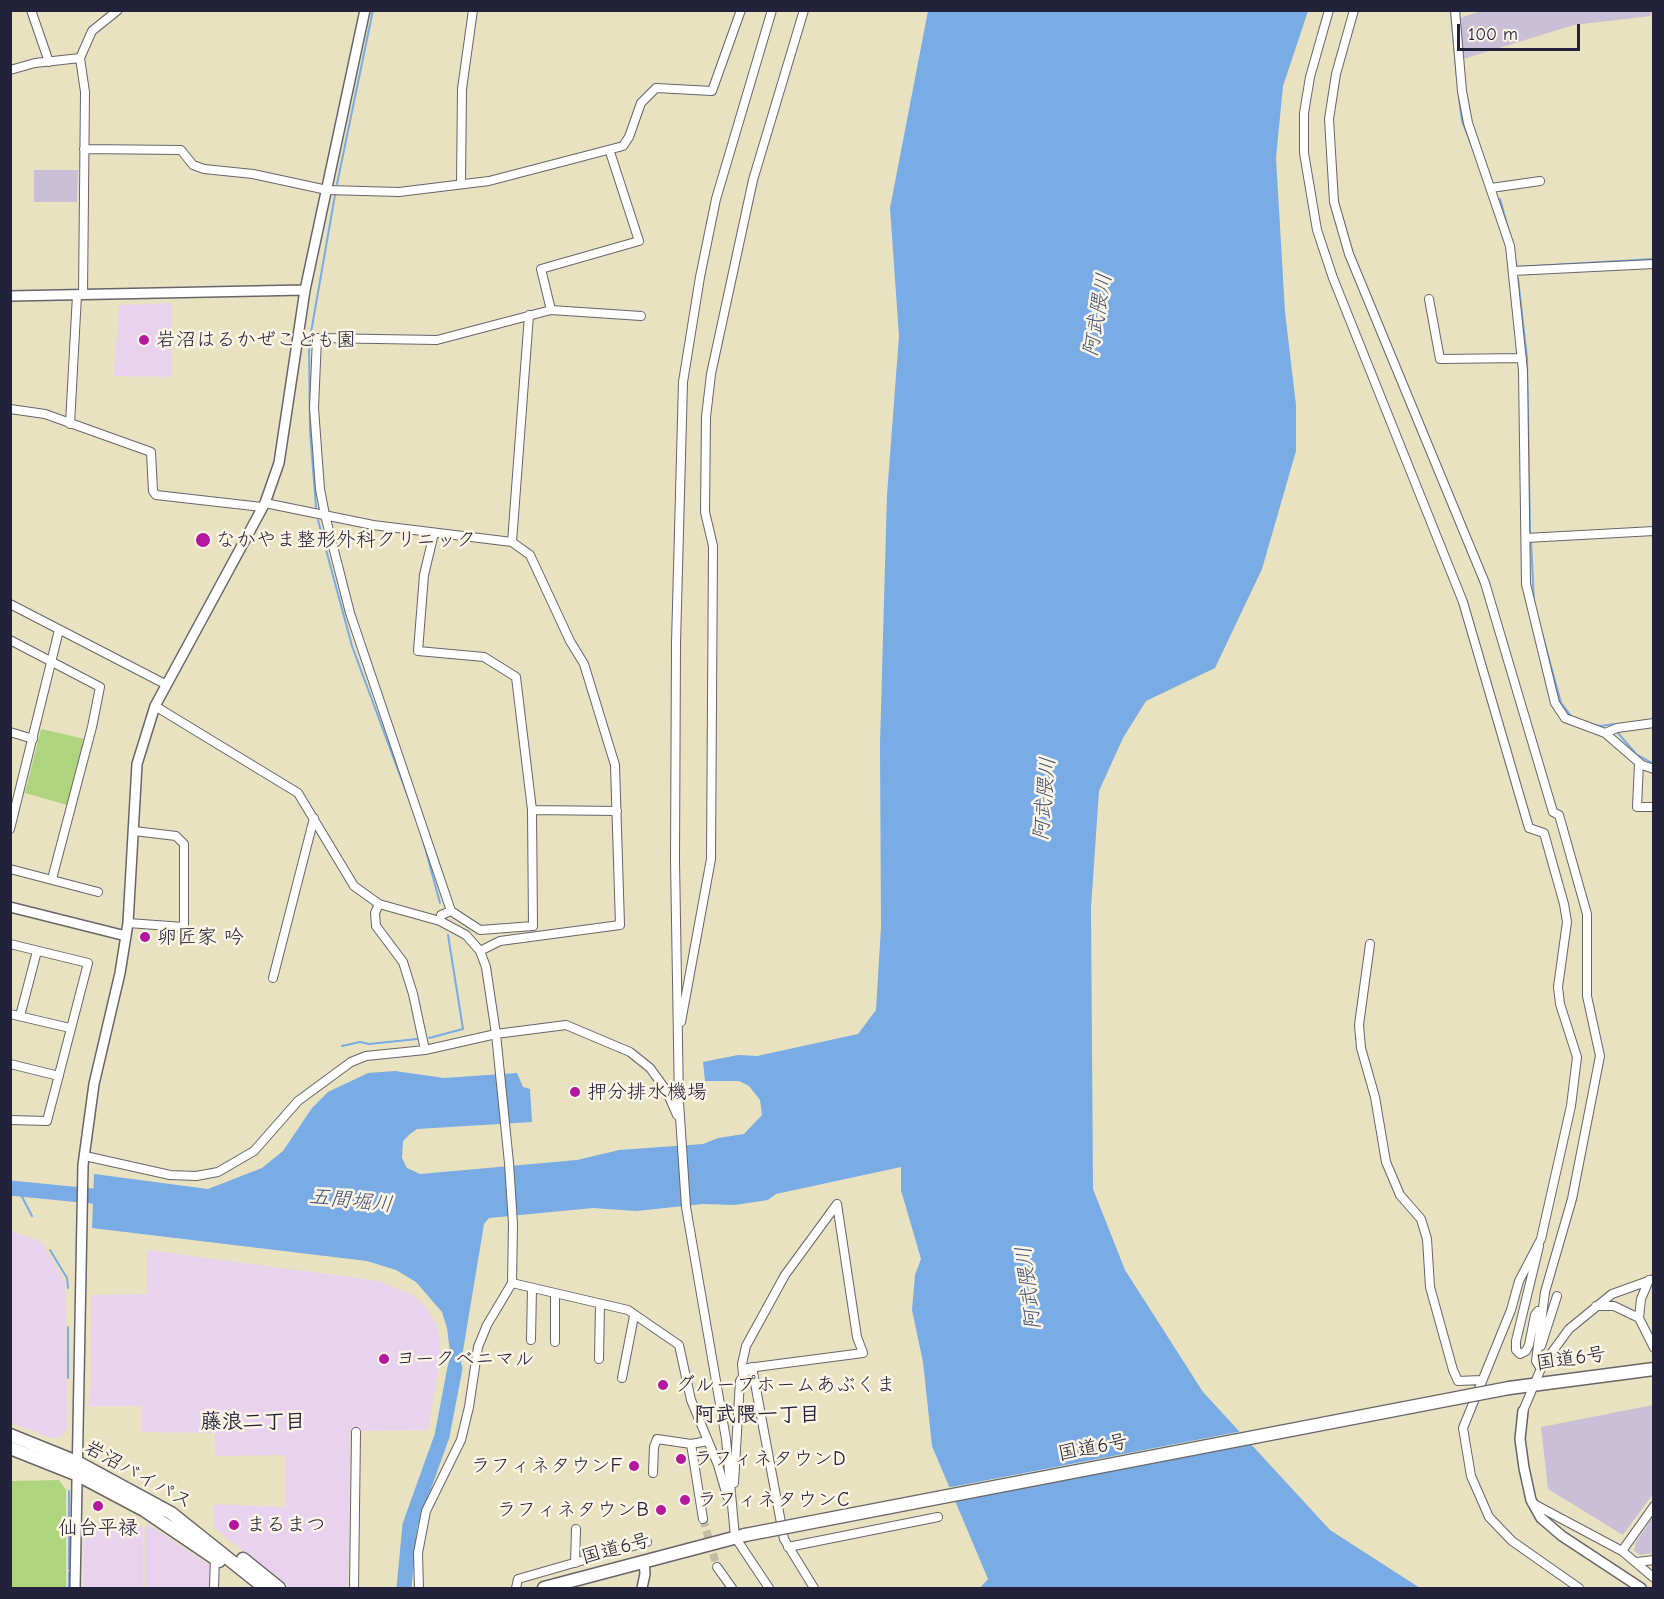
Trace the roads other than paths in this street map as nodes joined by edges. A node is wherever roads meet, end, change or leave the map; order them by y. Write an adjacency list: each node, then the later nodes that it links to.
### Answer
1 (31, 10): 12 (street)
2 (118, 10): 11 (street)
3 (365, 10): 19 (street)
4 (473, 10): 17 (street)
5 (741, 10): 15 (street)
6 (772, 10): 74 (street)
7 (804, 10): 74 (street)
8 (1329, 10): 81 (street)
9 (1354, 10): 89 (street)
10 (1455, 10): 18 (street)
11 (80, 58): 12 (street); 14 (street)
12 (50, 62): 13 (street)
13 (10, 70)
14 (84, 149): 19 (street); 23 (street)
15 (610, 152): 17 (street); 26 (street)
16 (1540, 181): 18 (street)
17 (461, 183): 19 (street)
18 (1491, 188): 21 (street)
19 (327, 190): 22 (street)
20 (1653, 264): 21 (street)
21 (1513, 271): 29 (street)
22 (305, 290): 23 (street); 32 (street)
23 (80, 295): 24 (street); 31 (street)
24 (10, 296)
25 (1429, 298): 29 (street)
26 (550, 310): 27 (street); 28 (street)
27 (529, 315): 33 (street); 37 (street)
28 (640, 316)
29 (1522, 358): 36 (street)
30 (10, 409): 31 (street)
31 (70, 424): 32 (street)
32 (263, 505): 33 (street); 42 (street)
33 (325, 515): 35 (street); 61 (street)
34 (1653, 531): 36 (street)
35 (434, 533): 37 (street); 51 (street)
36 (1526, 538): 46 (street)
37 (512, 542): 52 (street)
38 (10, 604): 39 (street)
39 (60, 630): 41 (street); 42 (street)
40 (10, 640): 41 (street)
41 (51, 663): 47 (street); 57 (street)
42 (165, 684): 43 (street)
43 (154, 706): 53 (street); 55 (street)
44 (1653, 723): 46 (street)
45 (10, 732): 47 (street)
46 (1605, 733): 48 (street)
47 (33, 738): 54 (street)
48 (1639, 763): 49 (street); 50 (street)
49 (1653, 770)
50 (1653, 807)
51 (532, 810): 52 (street); 61 (street)
52 (617, 811): 68 (street)
53 (314, 818): 59 (street); 69 (street)
54 (10, 829)
55 (134, 831): 63 (street); 63 (street)
56 (10, 869): 57 (street)
57 (52, 879): 58 (street)
58 (98, 892)
59 (379, 904): 62 (street); 75 (street)
60 (10, 907): 64 (street)
61 (451, 911): 62 (street)
62 (440, 921): 68 (street)
63 (128, 922): 64 (street)
64 (126, 936): 80 (street)
65 (10, 944): 67 (street)
66 (1370, 944): 102 (street)
67 (37, 951): 71 (street); 72 (street)
68 (480, 951): 73 (street)
69 (273, 978)
70 (10, 1014): 71 (street)
71 (20, 1016): 72 (street)
72 (70, 1028): 77 (street)
73 (496, 1037): 75 (street); 79 (street); 83 (street)
74 (677, 1044): 79 (street)
75 (425, 1050): 80 (street)
76 (10, 1064): 77 (street)
77 (59, 1076): 78 (street)
78 (10, 1120)
79 (680, 1120): 115 (street)
80 (84, 1160): 110 (street)
81 (1540, 1239): 89 (street); 102 (street)
82 (1651, 1280): 88 (street); 91 (street)
83 (513, 1283): 84 (street); 137 (street)
84 (532, 1288): 85 (street); 92 (street)
85 (555, 1293): 87 (street); 93 (street)
86 (1557, 1296): 95 (street)
87 (600, 1304): 90 (street); 96 (street)
88 (1594, 1306): 91 (street); 98 (street)
89 (1541, 1313): 95 (street)
90 (634, 1317): 101 (street); 107 (street)
91 (1639, 1318): 94 (street)
92 (531, 1340)
93 (555, 1342)
94 (1653, 1348)
95 (1536, 1356): 98 (street)
96 (599, 1359)
97 (752, 1367): 100 (street); 100 (street); 122 (street)
98 (1540, 1369): 103 (street)
99 (1653, 1369): 103 (highway, 国道6号)
100 (743, 1374): 115 (street)
101 (622, 1378)
102 (1481, 1380): 144 (street)
103 (1536, 1383): 104 (street); 120 (highway, 国道6号, bridge)
104 (1523, 1411): 113 (street)
105 (356, 1432): 136 (street)
106 (10, 1435): 110 (highway, 岩沼バイパス)
107 (708, 1441): 108 (street); 115 (street)
108 (691, 1444): 111 (street); 118 (street)
109 (10, 1448): 112 (highway, 岩沼バイパス)
110 (77, 1461): 112 (street); 117 (highway, 岩沼バイパス)
111 (652, 1473)
112 (78, 1475): 124 (highway, 岩沼バイパス); 131 (street)
113 (1532, 1503): 123 (street); 145 (street)
114 (1653, 1506): 123 (street)
115 (732, 1511): 120 (street)
116 (938, 1517): 122 (street)
117 (179, 1518): 134 (highway, 岩沼バイパス); 135 (highway)
118 (704, 1519)
119 (576, 1529): 128 (street)
120 (740, 1536): 126 (highway, 国道6号); 142 (street)
121 (647, 1542): 128 (street)
122 (788, 1547): 143 (street)
123 (1622, 1551): 127 (street)
124 (215, 1557): 132 (street); 133 (highway, 岩沼バイパス)
125 (1653, 1560): 127 (street)
126 (644, 1561): 139 (highway, 国道6号); 140 (street)
127 (1637, 1562): 130 (street)
128 (575, 1563): 138 (street)
129 (717, 1567): 141 (street)
130 (1653, 1578)
131 (75, 1588)
132 (214, 1588)
133 (252, 1588)
134 (265, 1588)
135 (279, 1588)
136 (354, 1588)
137 (419, 1588)
138 (516, 1588)
139 (544, 1588)
140 (642, 1588)
141 (732, 1588)
142 (769, 1588)
143 (814, 1588)
144 (1579, 1588)
145 (1641, 1588)

